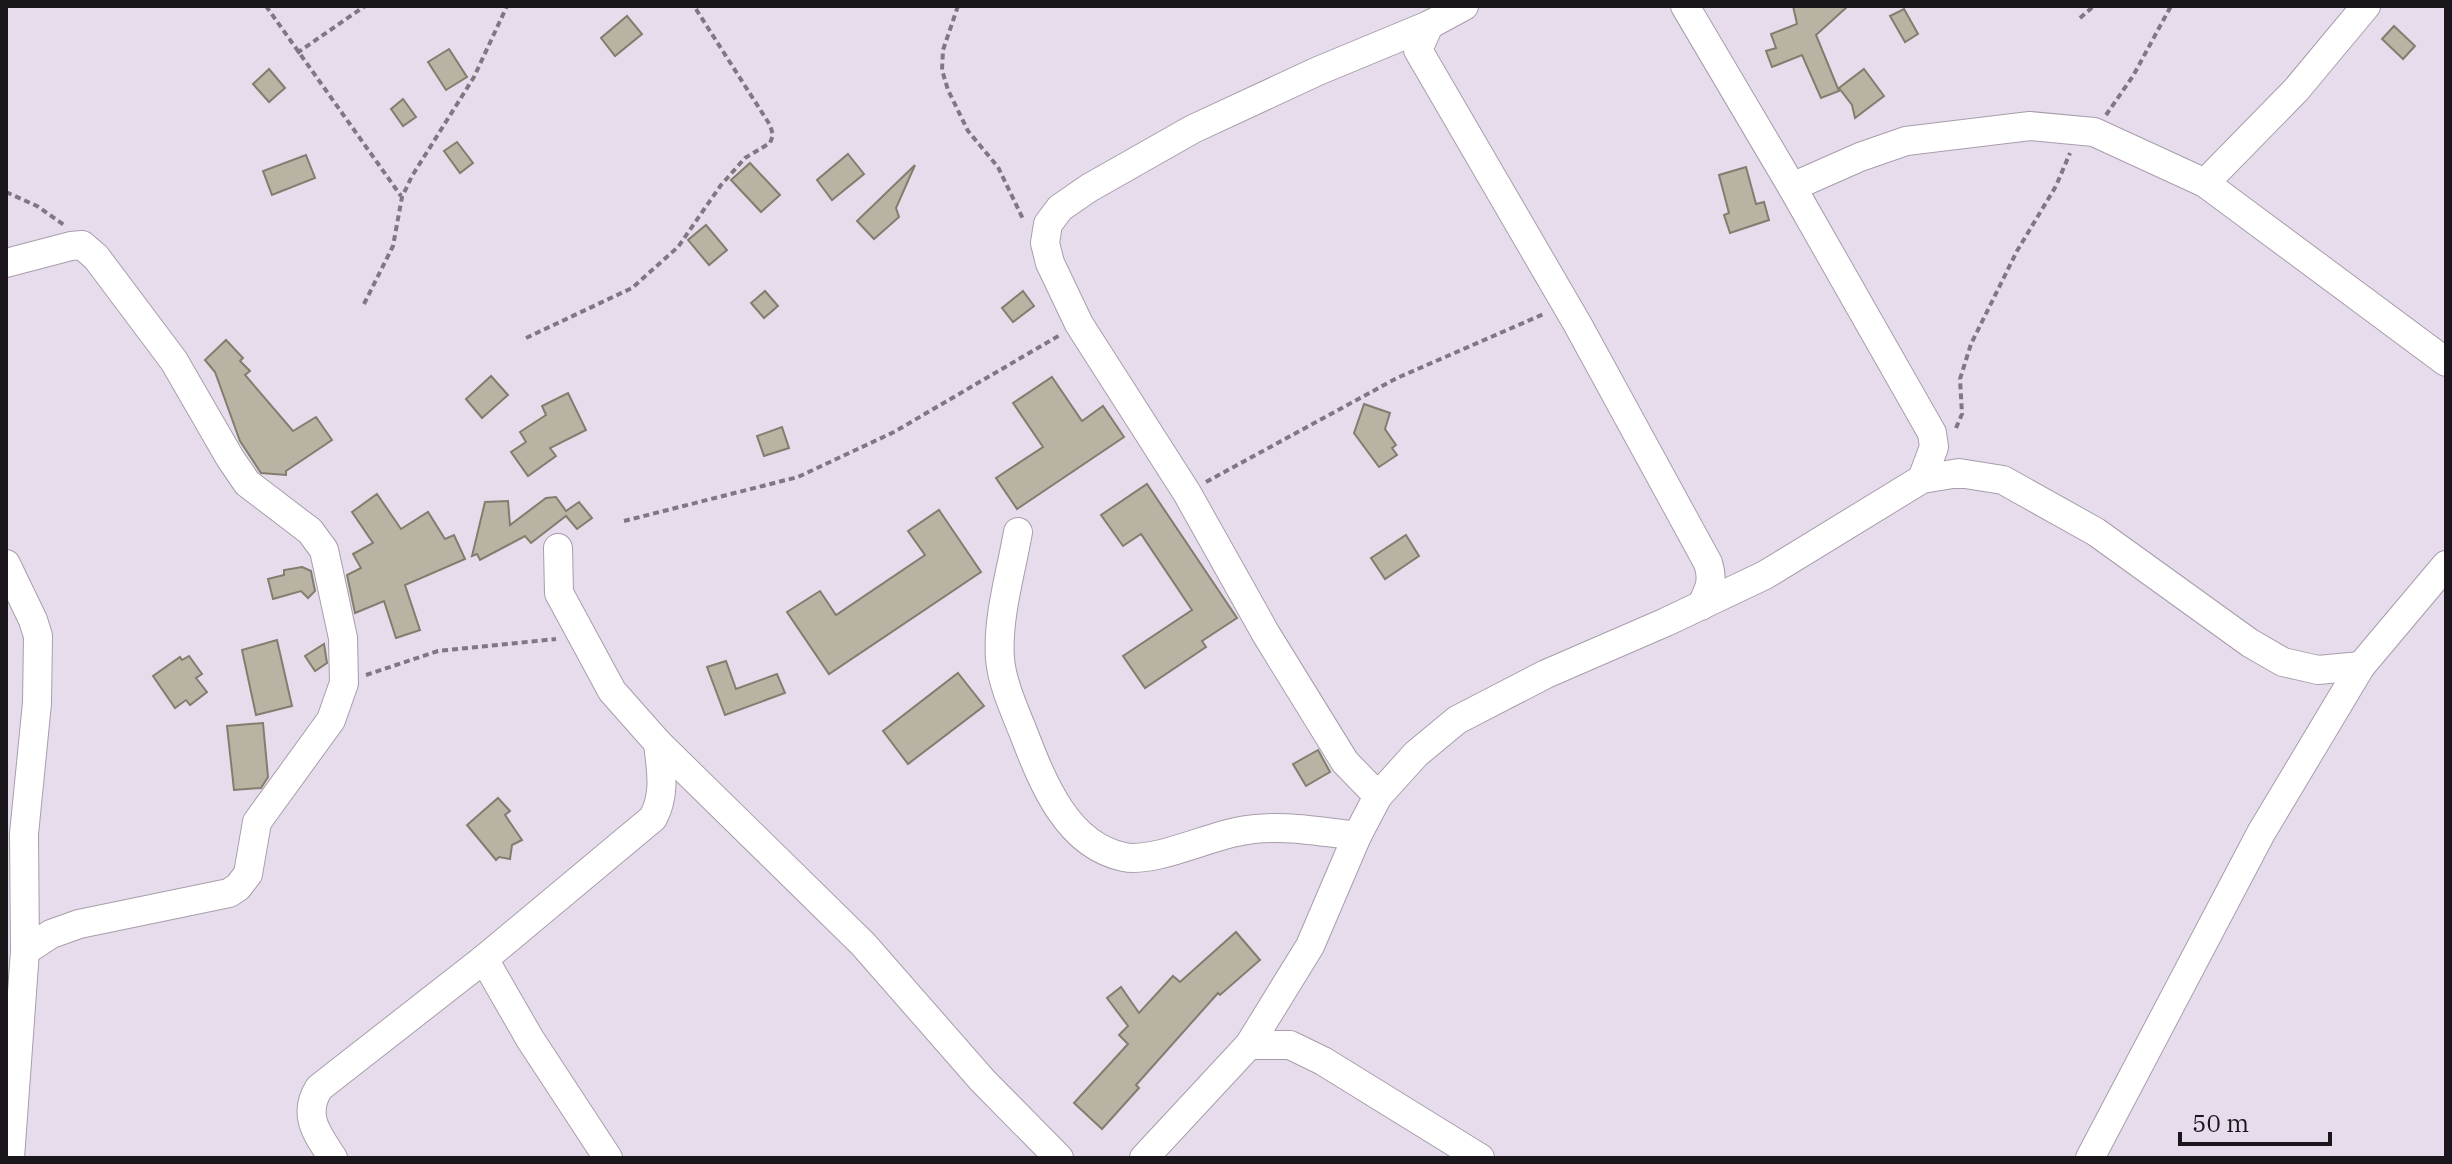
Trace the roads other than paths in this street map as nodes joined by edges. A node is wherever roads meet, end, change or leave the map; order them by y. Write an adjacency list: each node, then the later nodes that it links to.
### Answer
1 (1464, 6): 4 (street)
2 (1685, 6): 6 (street)
3 (2366, 6): 5 (street)
4 (1429, 25): 14 (street); 17 (street)
5 (2205, 183): 6 (street); 8 (street)
6 (1792, 187): 9 (street)
7 (6, 263): 19 (street)
8 (2446, 362)
9 (1922, 479): 14 (street); 15 (street)
10 (1018, 532): 18 (street)
11 (558, 548): 16 (street)
12 (6, 564): 19 (street)
13 (2446, 565): 15 (street)
14 (1701, 606): 17 (street)
15 (2361, 666): 32 (street)
16 (658, 743): 20 (street); 29 (street)
17 (1378, 796): 18 (street)
18 (1357, 836): 21 (street)
19 (25, 951): 24 (street)
20 (484, 959): 27 (street); 28 (street)
21 (1274, 1006): 22 (street); 23 (street)
22 (1249, 1045): 23 (street); 30 (street)
23 (1290, 1045): 25 (street)
24 (10, 1096): 26 (street)
25 (1446, 1149): 31 (street)
26 (10, 1158)
27 (333, 1158)
28 (608, 1158)
29 (1059, 1158)
30 (1144, 1158)
31 (1480, 1158)
32 (2090, 1158)

